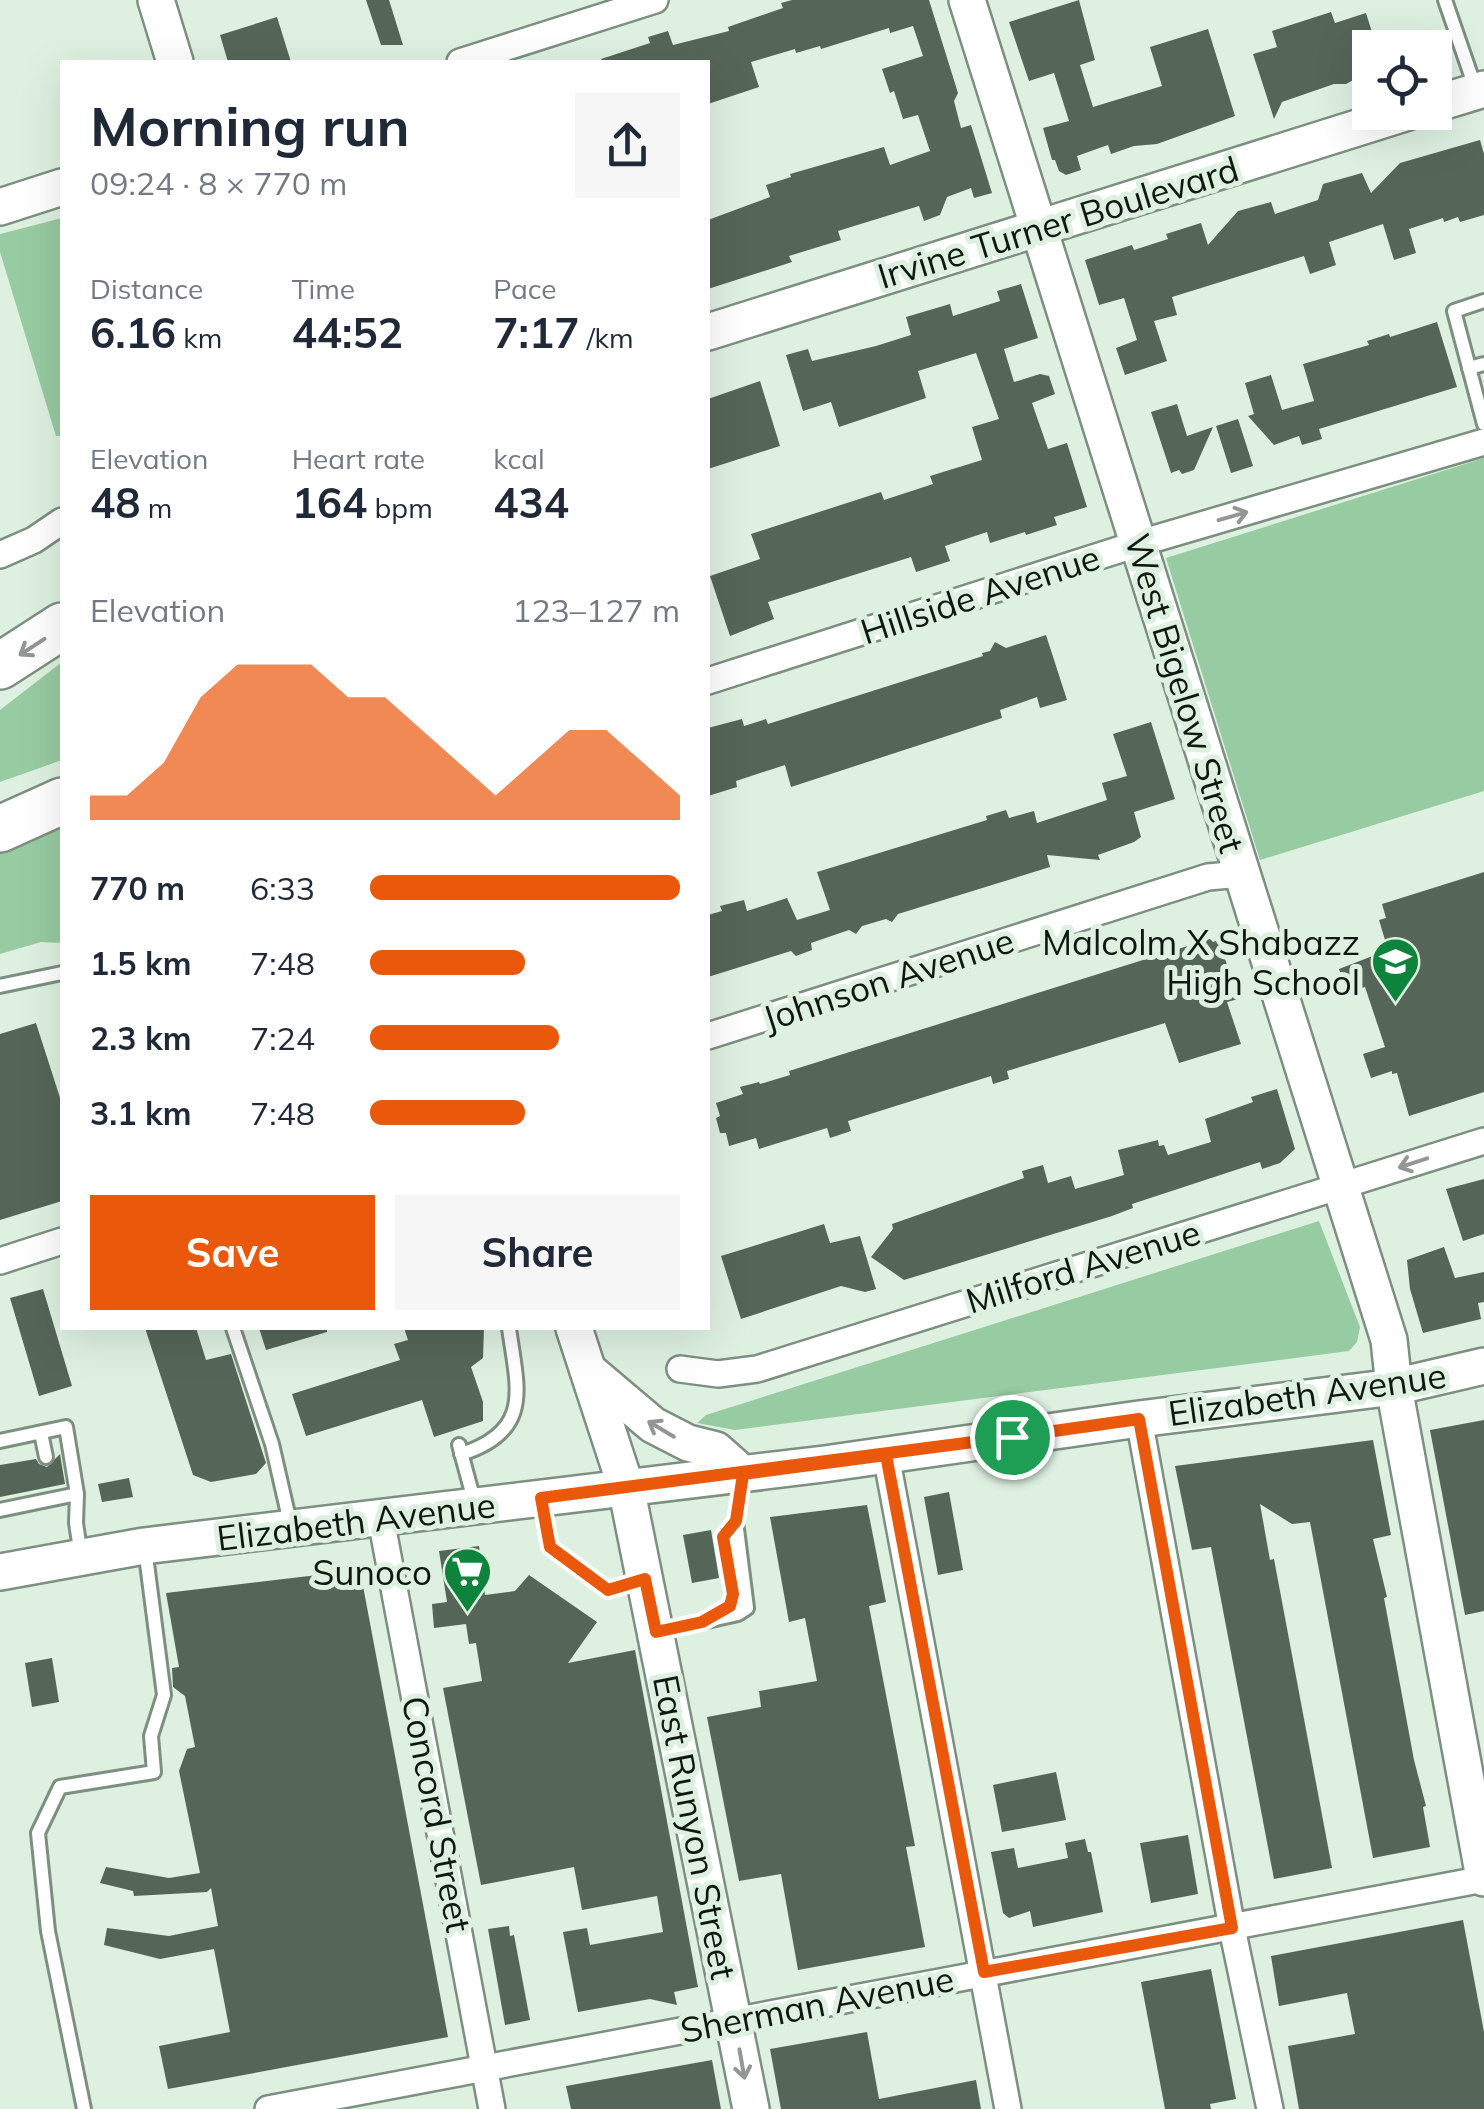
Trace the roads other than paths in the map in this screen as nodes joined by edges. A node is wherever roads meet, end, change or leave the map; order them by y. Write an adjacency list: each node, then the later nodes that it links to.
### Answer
1 (156, 0): 6 (street)
2 (655, 0): 5 (street)
3 (966, 0): 13 (street, West Bigelow Street)
4 (1445, 0): 8 (lane)
5 (513, 54): 7 (street)
6 (175, 60)
7 (473, 60)
8 (1480, 90): 9 (street)
9 (1452, 99)
10 (1352, 130): 13 (street, Irvine Turner Boulevard)
11 (60, 188): 12 (street)
12 (0, 207)
13 (1037, 228): 15 (street, Irvine Turner Boulevard); 21 (street, West Bigelow Street)
14 (1484, 302): 17 (lane)
15 (710, 331)
16 (1484, 364): 17 (lane)
17 (1469, 368): 18 (lane)
18 (1484, 424)
19 (1484, 442): 21 (street, Hillside Avenue, one-way to 19)
20 (60, 522): 22 (street)
21 (1140, 543): 25 (street, Hillside Avenue); 30 (street, West Bigelow Street)
22 (0, 555)
23 (60, 627): 24 (highway, one-way to 24)
24 (0, 666)
25 (710, 680)
26 (60, 784): 28 (highway)
27 (60, 801): 29 (highway)
28 (0, 807)
29 (0, 829)
30 (1240, 874): 33 (street, Johnson Avenue); 35 (street, West Bigelow Street)
31 (60, 973): 32 (lane)
32 (0, 986)
33 (710, 1035)
34 (1484, 1140): 35 (street, Milford Avenue, one-way to 35)
35 (1342, 1185): 43 (street, Milford Avenue); 44 (street, West Bigelow Street)
36 (60, 1242): 37 (street)
37 (0, 1261)
38 (234, 1330): 57 (lane)
39 (509, 1330): 54 (lane)
40 (575, 1330): 42 (street, East Runyon Street)
41 (1484, 1366): 44 (street, Elizabeth Avenue)
42 (588, 1369): 50 (street, one-way to 42); 51 (street, East Runyon Street)
43 (680, 1369)
44 (1394, 1388): 45 (street, Elizabeth Avenue); 63 (street, West Bigelow Street)
45 (1139, 1419): 48 (street, Elizabeth Avenue); 64 (street)
46 (41, 1432): 47 (lane); 49 (lane); 52 (lane)
47 (0, 1441)
48 (886, 1455): 50 (street, Elizabeth Avenue); 65 (street)
49 (46, 1457)
50 (743, 1474): 51 (street, Elizabeth Avenue); 62 (lane)
51 (626, 1486): 53 (street, Elizabeth Avenue); 61 (street, East Runyon Street)
52 (76, 1494): 55 (lane); 59 (lane)
53 (541, 1498): 54 (street, Elizabeth Avenue); 61 (lane)
54 (476, 1506): 56 (street, Elizabeth Avenue)
55 (0, 1510)
56 (381, 1519): 57 (street, Elizabeth Avenue); 67 (street, Concord Street)
57 (291, 1530): 58 (street, Elizabeth Avenue)
58 (144, 1546): 59 (street, Elizabeth Avenue); 68 (lane)
59 (81, 1558): 60 (street, Elizabeth Avenue)
60 (0, 1572)
61 (645, 1579): 62 (street, East Runyon Street)
62 (656, 1632): 66 (street, East Runyon Street)
63 (1484, 1878): 64 (street, Sherman Avenue)
64 (1232, 1928): 65 (street, Sherman Avenue); 73 (street)
65 (984, 1972): 66 (street, Sherman Avenue); 72 (street)
66 (734, 2020): 67 (street, Sherman Avenue); 71 (street, East Runyon Street, one-way to 71)
67 (484, 2067): 69 (street, Sherman Avenue); 70 (street, Concord Street)
68 (84, 2109)
69 (268, 2109)
70 (492, 2109)
71 (750, 2109)
72 (1008, 2109)
73 (1270, 2109)

